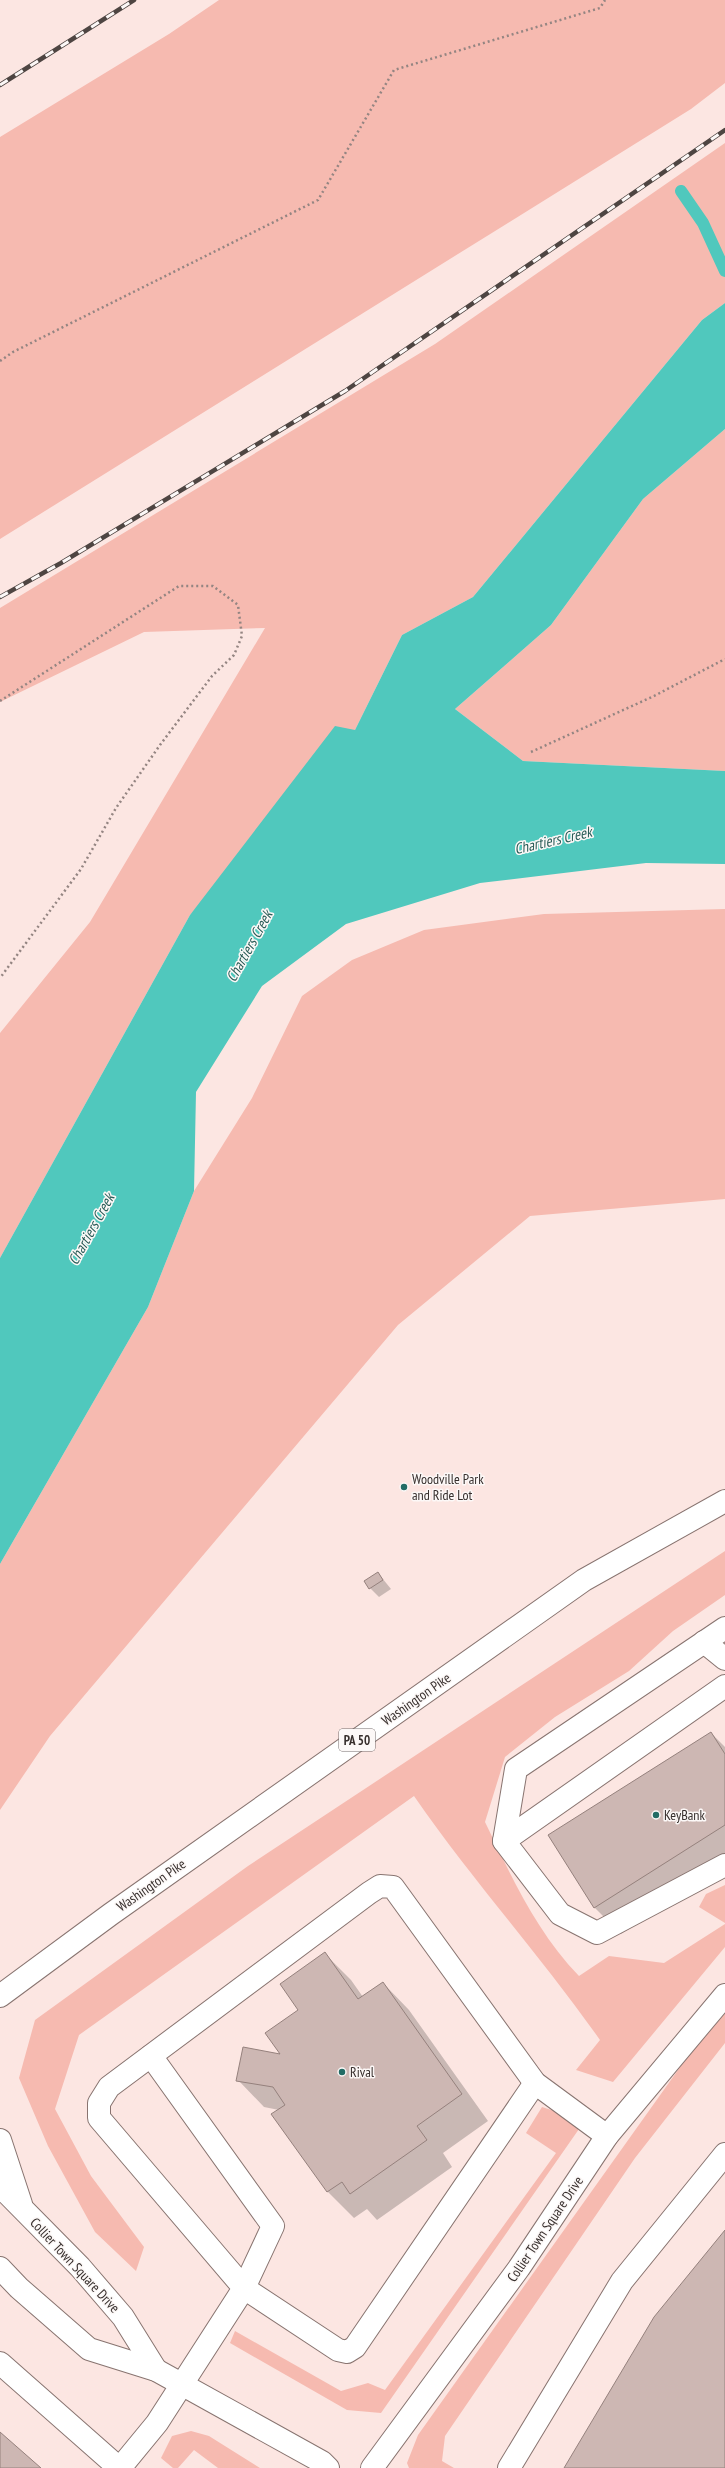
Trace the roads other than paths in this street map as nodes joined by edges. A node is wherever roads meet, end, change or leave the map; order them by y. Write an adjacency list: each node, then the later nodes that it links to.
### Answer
1 (725, 1501): 9 (street, Washington Pike / PA 50)
2 (725, 1628): 3 (street)
3 (704, 1642): 4 (street); 6 (street)
4 (725, 1659)
5 (725, 1686): 6 (street)
6 (504, 1841): 7 (street)
7 (725, 1865)
8 (725, 1995): 12 (street, Collier Town Square Drive)
9 (0, 1996)
10 (151, 2056): 11 (street); 18 (street); 18 (street)
11 (535, 2083): 12 (street); 18 (street)
12 (607, 2136): 24 (street, Collier Town Square Drive)
13 (0, 2140): 16 (street)
14 (725, 2154): 25 (street)
15 (0, 2186): 16 (street, Collier Town Square Drive)
16 (21, 2204): 20 (street, Collier Town Square Drive)
17 (0, 2268): 20 (street, Collier Town Square Drive)
18 (244, 2288): 21 (street)
19 (0, 2363): 22 (street)
20 (156, 2370): 21 (street, Collier Town Square Drive)
21 (182, 2384): 22 (street); 23 (street, Collier Town Square Drive)
22 (119, 2468)
23 (328, 2468)
24 (372, 2468)
25 (509, 2468)

